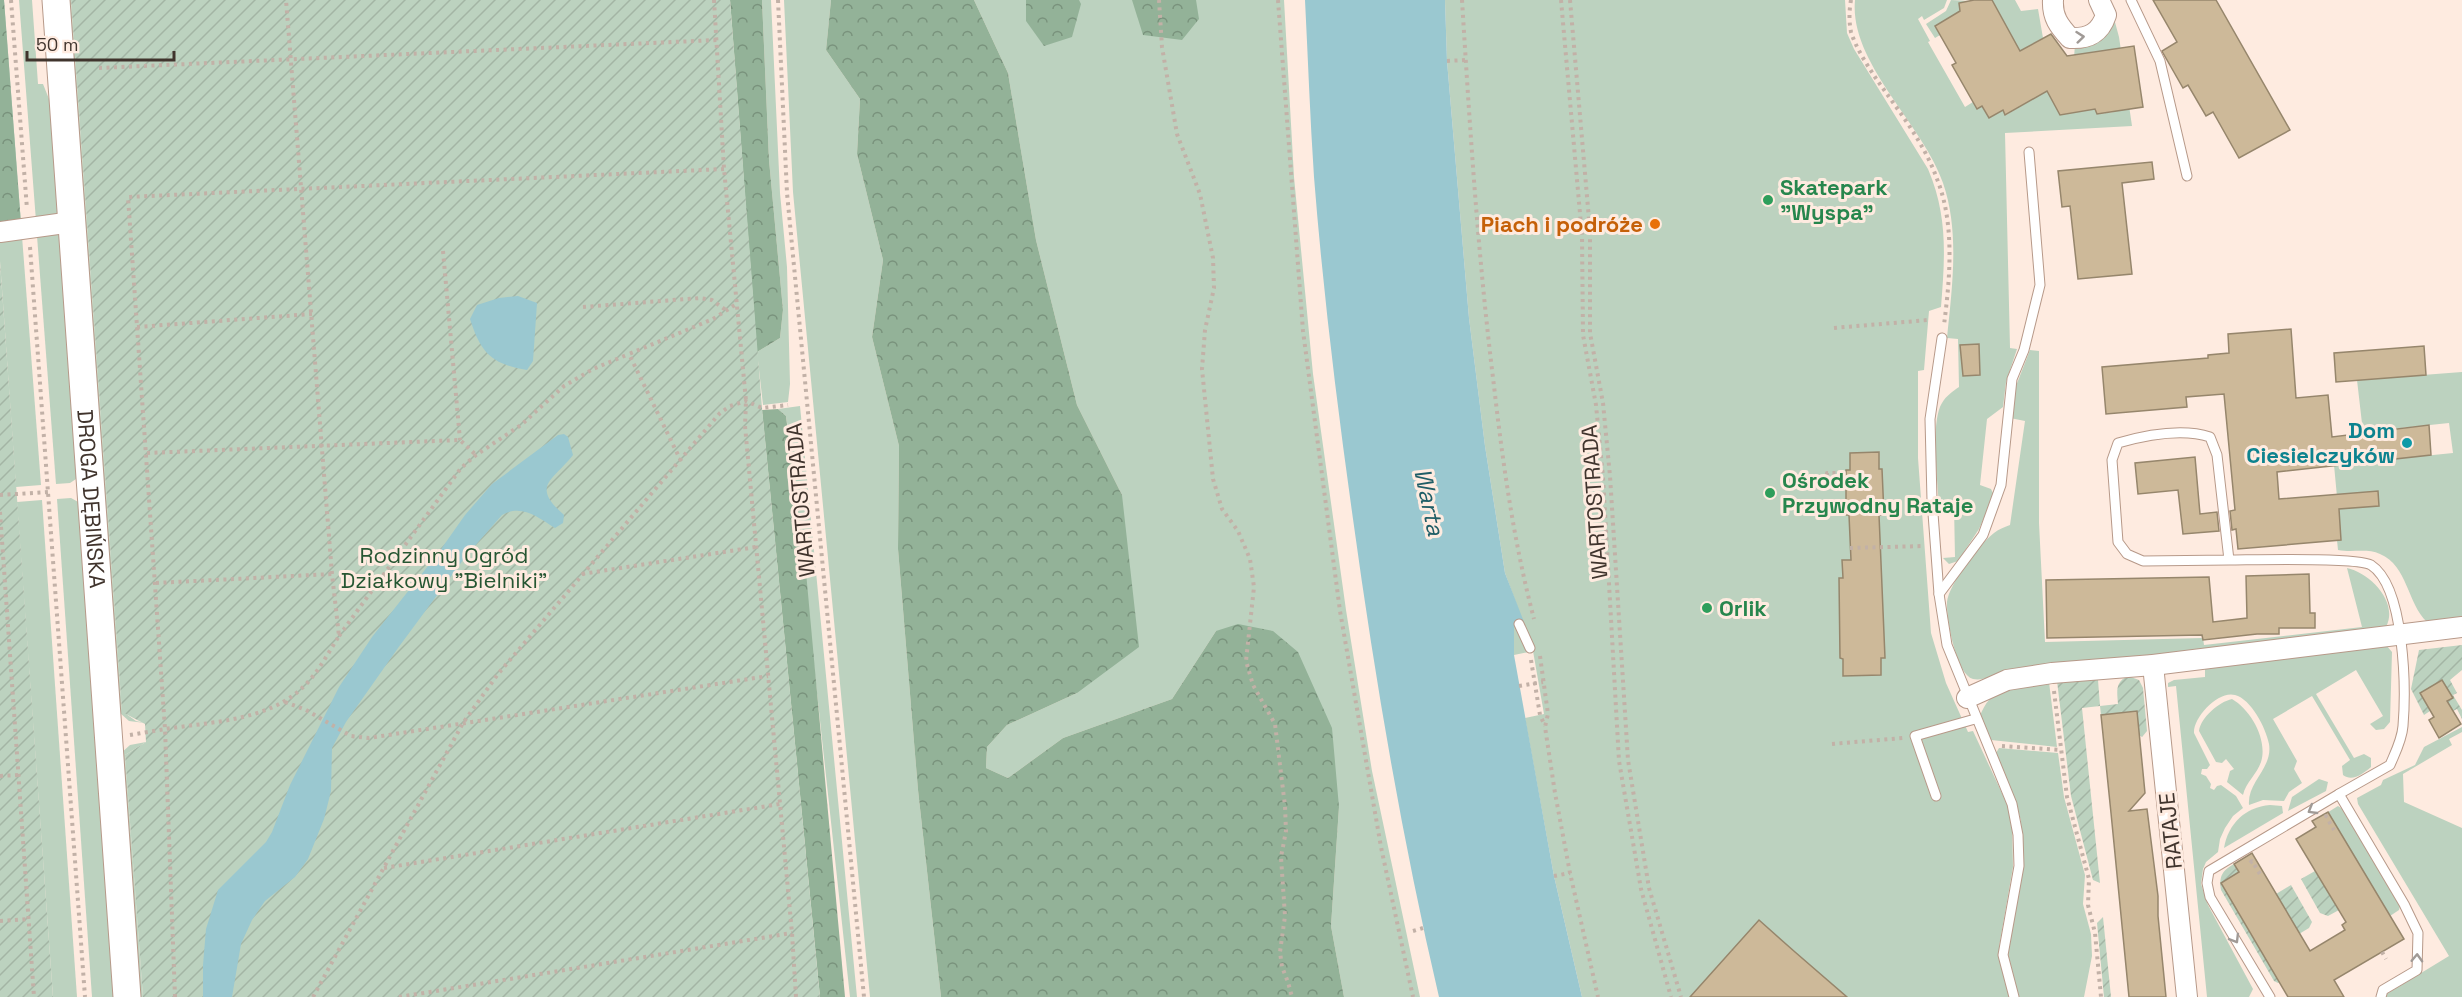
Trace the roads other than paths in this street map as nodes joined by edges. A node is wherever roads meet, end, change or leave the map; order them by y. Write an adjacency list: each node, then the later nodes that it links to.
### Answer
1 (56, 0): 7 (street, DROGA DĘBIŃSKA)
2 (2053, 0): 3 (street, one-way to 3)
3 (2099, 0)
4 (2131, 0): 6 (lane)
5 (2029, 152): 11 (lane)
6 (2187, 176)
7 (72, 222): 8 (street); 21 (street, DROGA DĘBIŃSKA)
8 (0, 232)
9 (1942, 338): 11 (lane)
10 (2229, 560): 10 (lane); 14 (lane)
11 (1939, 594): 17 (lane)
12 (1519, 624): 15 (lane)
13 (2462, 627): 14 (street)
14 (2401, 633): 16 (street); 19 (lane)
15 (1535, 650)
16 (2153, 665): 17 (street); 23 (street, RATAJE)
17 (1967, 698): 18 (lane)
18 (1976, 718): 20 (lane); 22 (lane)
19 (2339, 794): 24 (lane, one-way to 24); 25 (lane, one-way to 19)
20 (1936, 796)
21 (127, 997)
22 (2014, 997)
23 (2187, 997)
24 (2270, 997)
25 (2381, 997)

